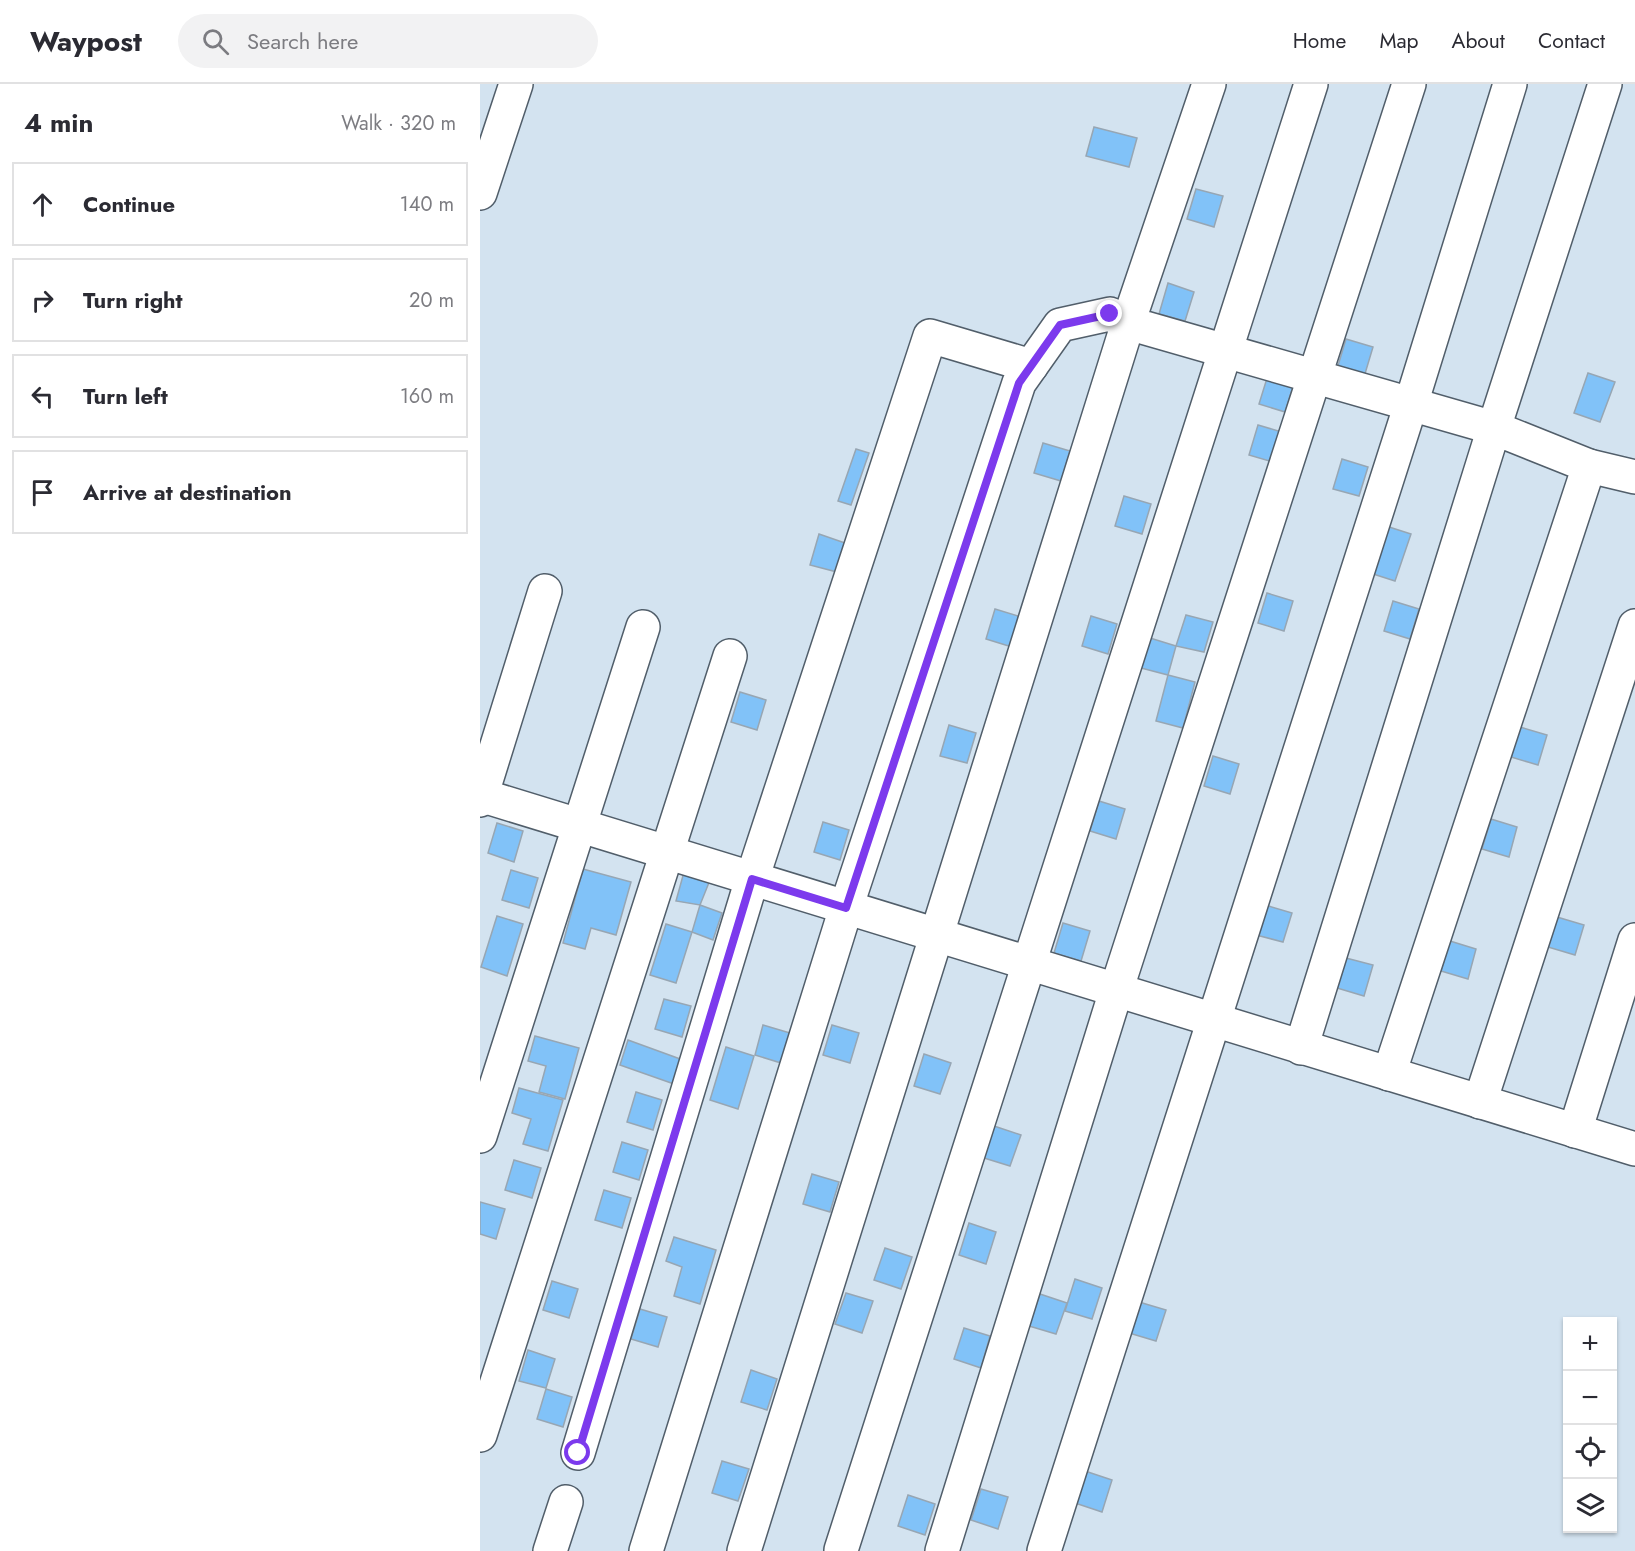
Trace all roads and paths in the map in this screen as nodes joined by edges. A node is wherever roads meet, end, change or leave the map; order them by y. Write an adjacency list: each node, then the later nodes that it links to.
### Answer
1 (516, 84): 7 (street)
2 (1209, 84): 8 (street)
3 (1311, 84): 9 (street)
4 (1408, 84): 11 (street)
5 (1510, 84): 12 (street)
6 (1605, 84): 13 (street)
7 (480, 193)
8 (1128, 323): 9 (street); 10 (street); 25 (street)
9 (1225, 351): 11 (street); 27 (street)
10 (1031, 366): 23 (street); 24 (street)
11 (1316, 377): 12 (street); 28 (street)
12 (1411, 404): 13 (street); 29 (street)
13 (1494, 428): 14 (street); 30 (street)
14 (1589, 466): 15 (street); 31 (street)
15 (1635, 477)
16 (545, 591): 20 (street)
17 (1635, 626): 32 (street)
18 (643, 627): 21 (street)
19 (730, 656): 22 (street)
20 (480, 797): 21 (street)
21 (578, 825): 22 (street); 34 (street)
22 (666, 852): 23 (street); 36 (street)
23 (752, 879): 24 (street); 37 (street)
24 (846, 908): 25 (street); 41 (street)
25 (935, 935): 27 (street); 42 (street)
26 (1635, 940): 33 (street)
27 (1027, 964): 28 (street); 39 (street)
28 (1116, 991): 29 (street); 43 (street)
29 (1212, 1021): 30 (street); 44 (street)
30 (1301, 1048): 31 (street)
31 (1389, 1074): 32 (street)
32 (1480, 1102): 33 (street)
33 (1575, 1131): 35 (street)
34 (480, 1136)
35 (1635, 1149)
36 (480, 1436)
37 (578, 1453)
38 (566, 1502): 40 (street)
39 (841, 1550)
40 (550, 1551)
41 (646, 1551)
42 (744, 1551)
43 (942, 1551)
44 (1044, 1551)

